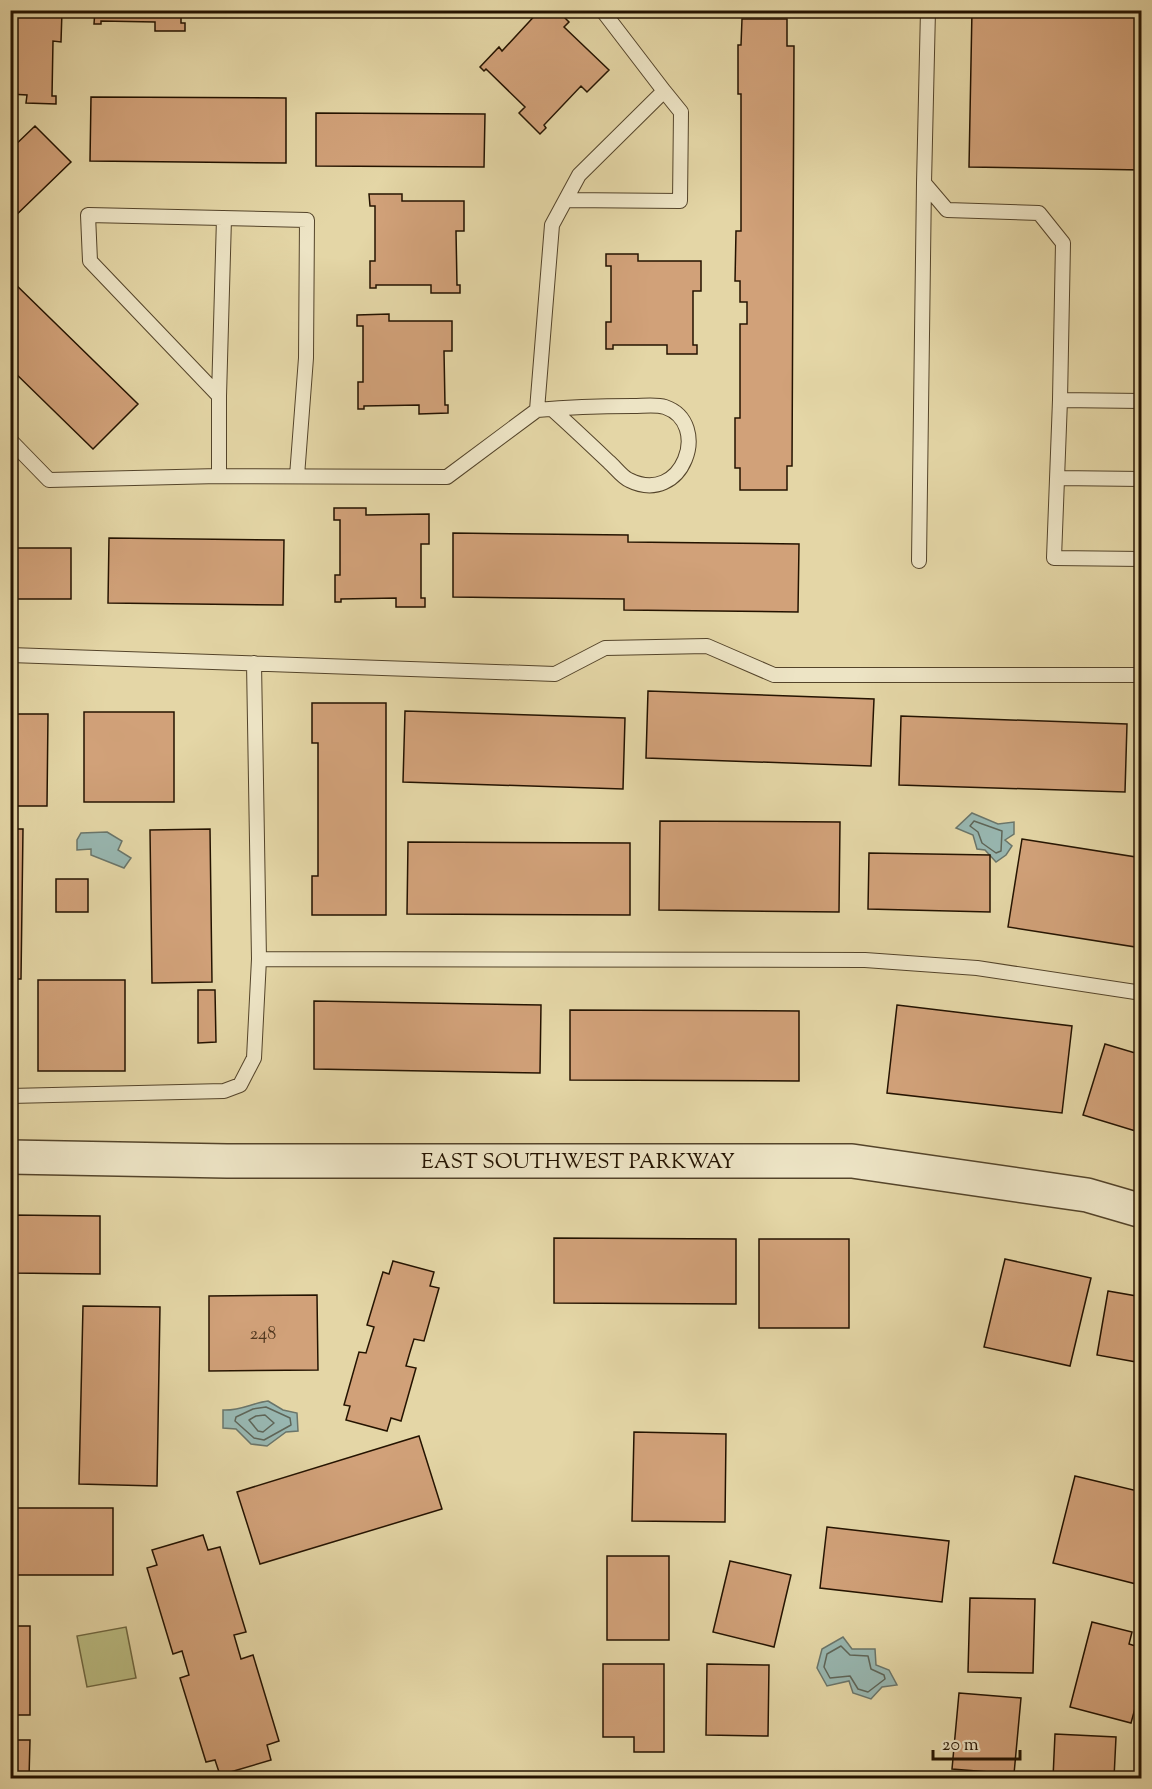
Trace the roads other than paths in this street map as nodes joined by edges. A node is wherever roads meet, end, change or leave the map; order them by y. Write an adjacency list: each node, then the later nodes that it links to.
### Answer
1 (603, 10): 3 (lane)
2 (928, 10): 4 (lane)
3 (664, 91): 5 (lane); 5 (lane)
4 (924, 183): 8 (lane); 18 (lane)
5 (566, 200): 11 (lane)
6 (224, 218): 7 (lane); 7 (lane); 14 (lane)
7 (219, 396): 13 (lane)
8 (1060, 400): 9 (lane); 15 (lane)
9 (1142, 401)
10 (552, 409): 10 (lane); 11 (lane)
11 (537, 410): 14 (lane)
12 (10, 440): 13 (lane)
13 (219, 477): 14 (lane)
14 (297, 477)
15 (1057, 478): 16 (lane); 17 (lane)
16 (1142, 479)
17 (1142, 559)
18 (919, 561)
19 (10, 655): 20 (lane)
20 (254, 663): 21 (lane); 22 (lane)
21 (1142, 675)
22 (259, 958): 23 (lane); 24 (lane)
23 (1142, 993)
24 (10, 1096)
25 (10, 1157): 26 (street, EAST SOUTHWEST PARKWAY)
26 (1142, 1211)

